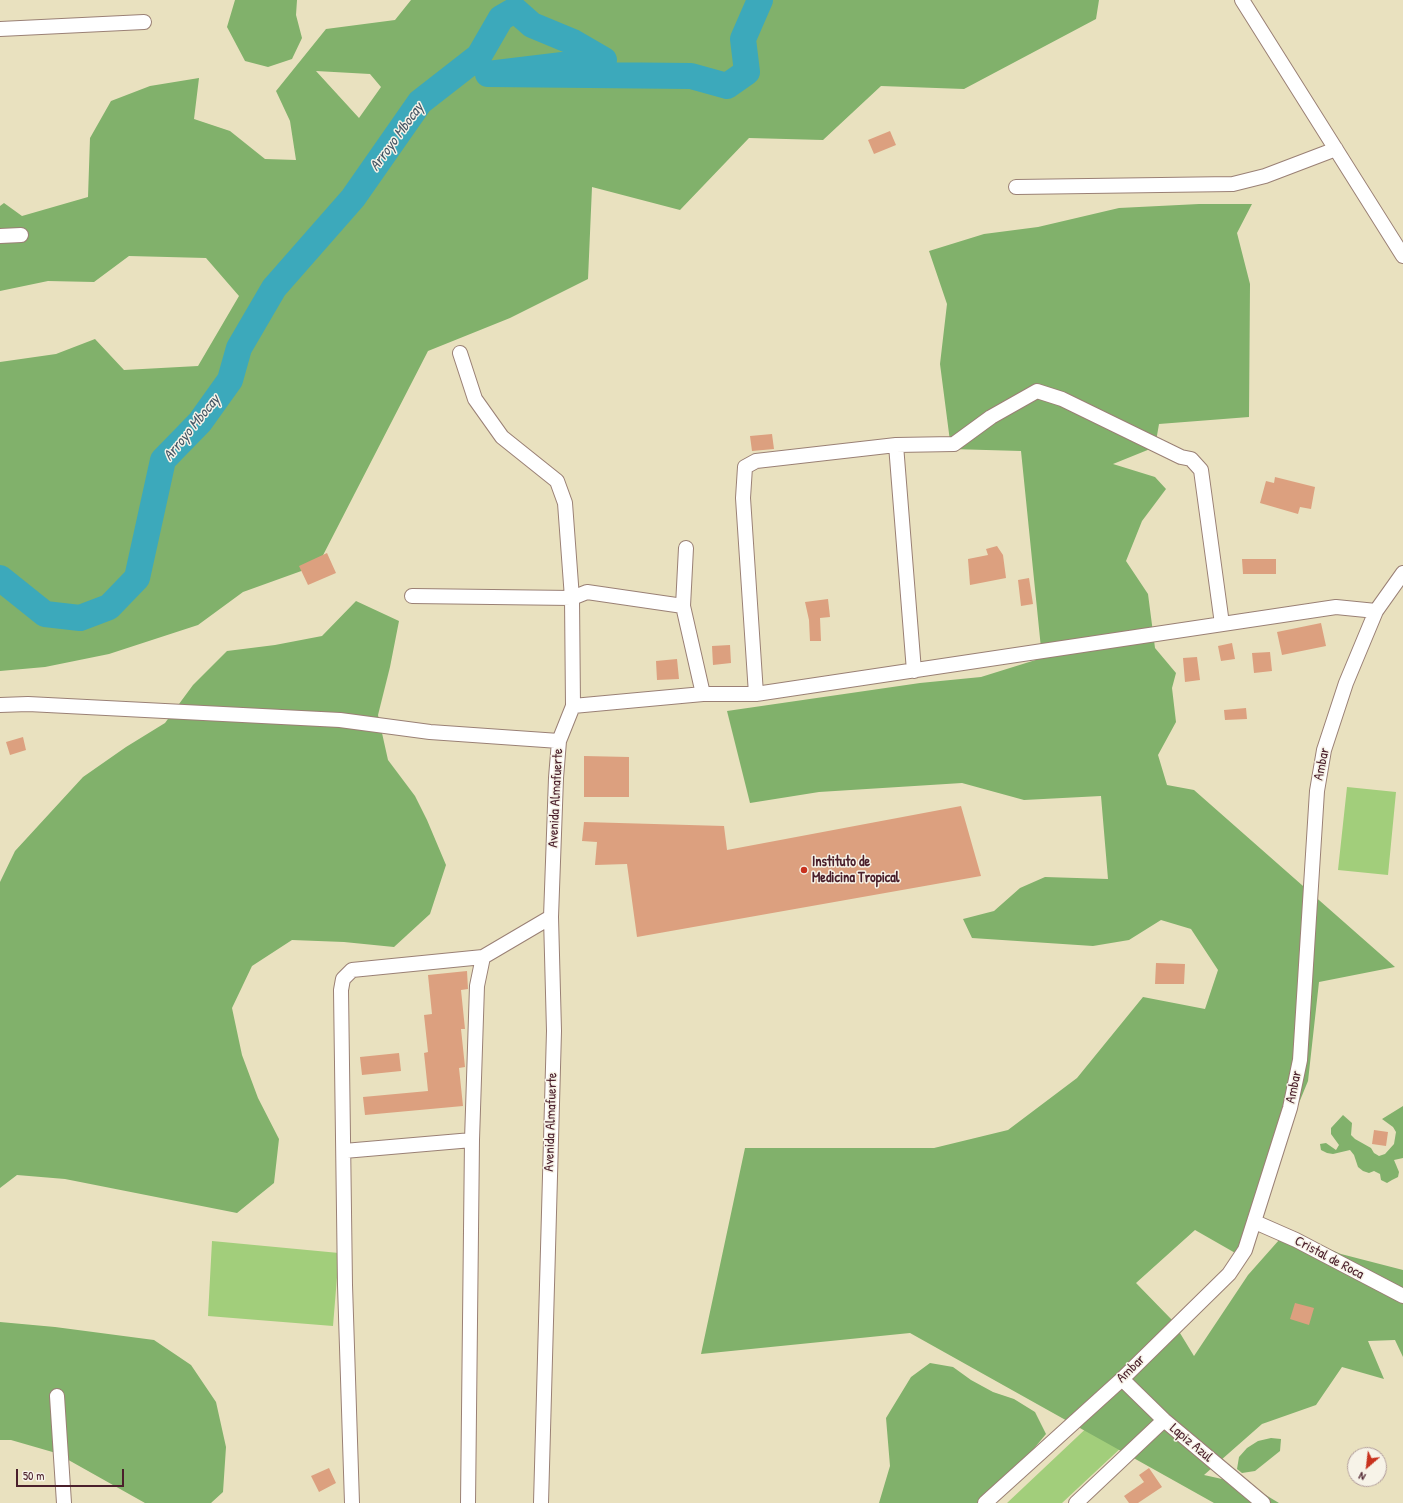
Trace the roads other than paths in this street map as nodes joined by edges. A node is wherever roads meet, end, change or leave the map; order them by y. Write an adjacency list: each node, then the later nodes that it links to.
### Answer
1 (1242, 0): 4 (street)
2 (144, 22): 3 (street)
3 (0, 29)
4 (1336, 149): 5 (street); 8 (street)
5 (1016, 187)
6 (20, 235): 7 (street)
7 (0, 236)
8 (1403, 256)
9 (460, 353): 14 (street)
10 (896, 445): 17 (street); 18 (street); 20 (street)
11 (686, 548): 15 (street)
12 (1403, 573): 16 (street, Ambar)
13 (412, 596): 14 (street)
14 (572, 598): 15 (street); 22 (street)
15 (683, 606): 19 (street)
16 (1376, 611): 17 (street); 28 (street, Ambar)
17 (1222, 624): 18 (street)
18 (914, 671): 20 (street)
19 (703, 694): 20 (street); 22 (street)
20 (756, 694)
21 (0, 705): 23 (street)
22 (573, 706): 23 (street, Avenida Almafuerte)
23 (559, 741): 24 (street, Avenida Almafuerte)
24 (551, 917): 25 (street); 36 (street, Avenida Almafuerte)
25 (483, 957): 26 (street); 27 (street)
26 (472, 1140): 27 (street); 35 (street)
27 (344, 1151): 34 (street)
28 (1255, 1222): 29 (street, Cristal de Roca); 30 (street, Ambar)
29 (1403, 1296)
30 (1122, 1379): 32 (street, Lapiz Azul); 37 (street, Ambar)
31 (57, 1396): 33 (street)
32 (1164, 1420): 38 (street); 39 (street, Lapiz Azul)
33 (64, 1503)
34 (352, 1503)
35 (468, 1503)
36 (541, 1503)
37 (985, 1503)
38 (1076, 1503)
39 (1263, 1503)

